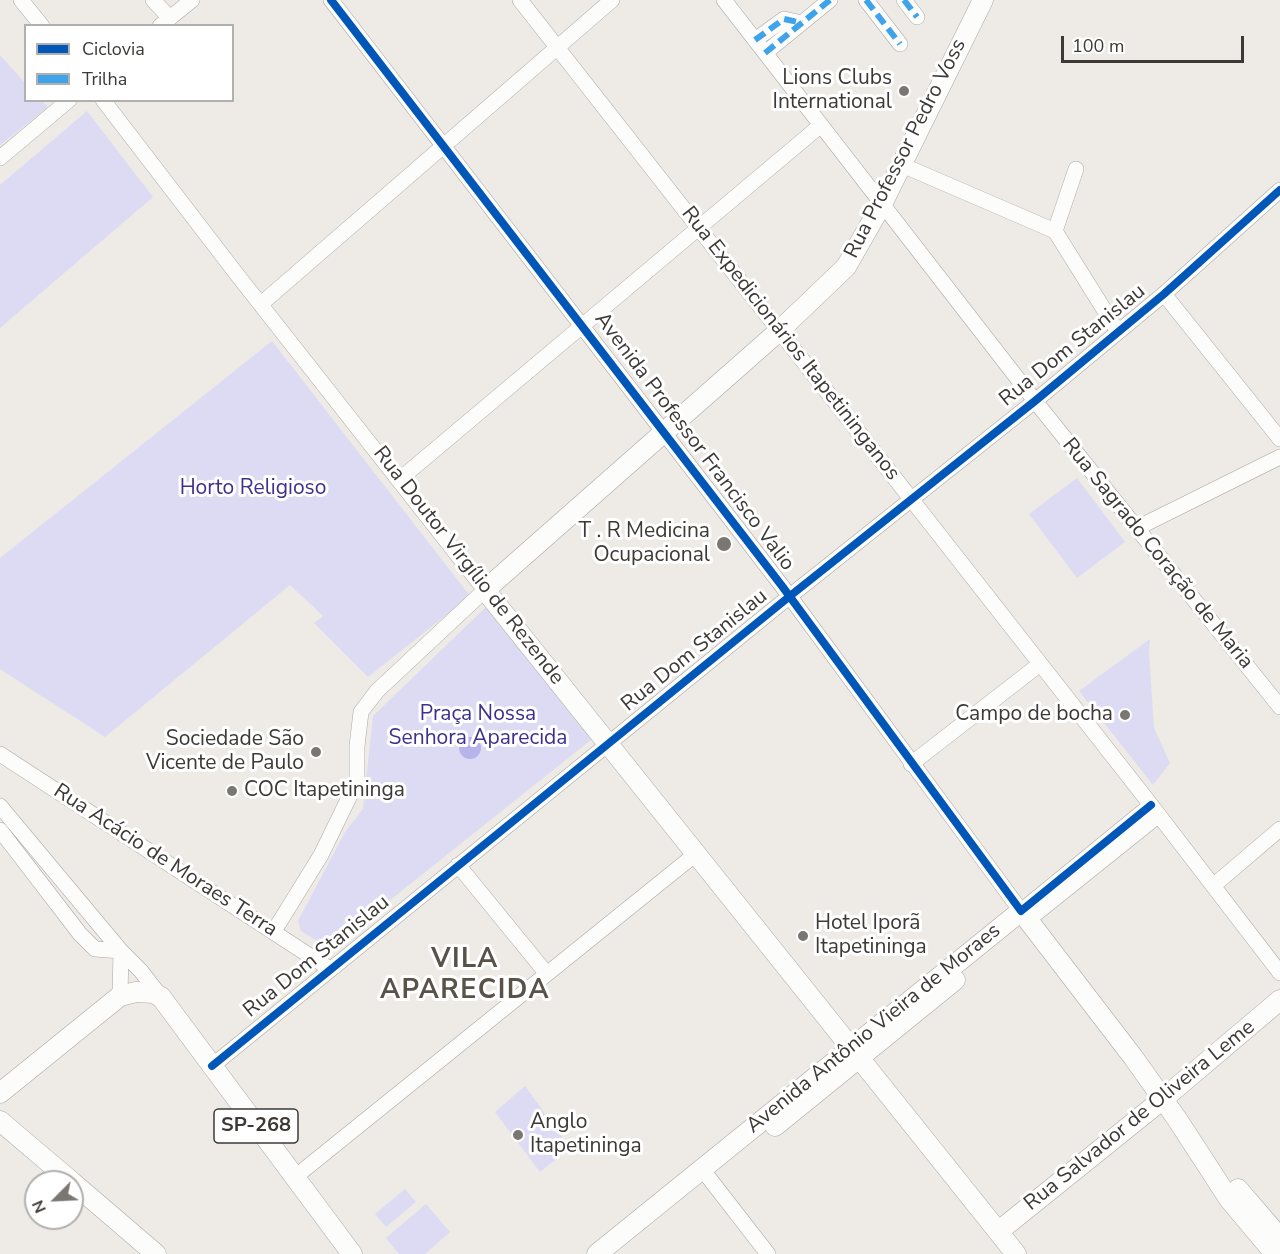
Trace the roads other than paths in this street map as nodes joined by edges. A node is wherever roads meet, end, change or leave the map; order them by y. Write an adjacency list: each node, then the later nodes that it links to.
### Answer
1 (21, 0): 15 (street)
2 (153, 0): 13 (street)
3 (192, 0): 13 (street)
4 (332, 0): 23 (street, Avenida Professor Francisco Valio)
5 (520, 0): 18 (street, Rua Expedicionários Itapetininganos)
6 (612, 0): 18 (street)
7 (724, 0): 16 (street, Rua Sagrado Coração de Maria)
8 (830, 0): 14 (street)
9 (866, 0): 17 (street)
10 (904, 0): 12 (street)
11 (983, 0): 25 (main road, Rua Professor Pedro Voss)
12 (917, 17)
13 (165, 22)
14 (801, 23): 16 (street); 19 (street)
15 (40, 24)
16 (755, 40): 19 (street, Rua Sagrado Coração de Maria)
17 (900, 44)
18 (557, 48): 23 (street); 29 (street, Rua Expedicionários Itapetininganos)
19 (765, 53): 22 (street, Rua Sagrado Coração de Maria)
20 (67, 102): 24 (street)
21 (105, 102): 32 (street, Rua Doutor Virgílio de Rezende)
22 (821, 125): 28 (street, Rua Sagrado Coração de Maria); 29 (street)
23 (443, 146): 32 (street); 33 (street, Avenida Professor Francisco Valio)
24 (0, 158)
25 (902, 165): 28 (main road, Rua Professor Pedro Voss); 30 (street)
26 (1076, 169): 30 (street)
27 (1277, 198): 31 (street, Rua Dom Stanislau)
28 (882, 204): 34 (main road, Rua Professor Pedro Voss); 36 (street, Rua Sagrado Coração de Maria)
29 (698, 228): 33 (street); 34 (street, Rua Expedicionários Itapetininganos)
30 (1054, 231): 35 (street)
31 (1164, 294): 35 (street, Rua Dom Stanislau); 38 (street)
32 (261, 304): 40 (street, Rua Doutor Virgílio de Rezende)
33 (582, 326): 37 (street, Avenida Professor Francisco Valio); 40 (street)
34 (779, 331): 37 (main road, Rua Professor Pedro Voss); 41 (street, Rua Expedicionários Itapetininganos)
35 (1118, 332): 36 (street, Rua Dom Stanislau)
36 (1035, 401): 41 (street, Rua Dom Stanislau); 42 (street, Rua Sagrado Coração de Maria)
37 (664, 432): 43 (main road, Rua Professor Pedro Voss); 44 (street, Avenida Professor Francisco Valio)
38 (1280, 440)
39 (1280, 457): 42 (street)
40 (400, 479): 43 (street, Rua Doutor Virgílio de Rezende)
41 (911, 500): 44 (street, Rua Dom Stanislau); 45 (street, Rua Expedicionários Itapetininganos)
42 (1137, 528): 46 (street, Rua Sagrado Coração de Maria)
43 (485, 590): 47 (main road, Rua Doutor Virgílio de Rezende); 58 (street, Rua Professor Pedro Voss)
44 (790, 597): 47 (street, Rua Dom Stanislau); 49 (street, Avenida Professor Francisco Valio)
45 (1041, 664): 49 (street); 51 (street, Rua Expedicionários Itapetininganos)
46 (1280, 707)
47 (609, 744): 54 (main road, Rua Doutor Virgílio de Rezende); 55 (street, Rua Dom Stanislau)
48 (0, 754): 58 (street, Rua Acácio de Moraes Terra)
49 (911, 764): 57 (street, Avenida Professor Francisco Valio)
50 (0, 806): 59 (street)
51 (1155, 810): 56 (street, Rua Expedicionários Itapetininganos); 57 (street, Avenida Antônio Vieira de Moraes)
52 (1280, 829): 56 (street)
53 (0, 830): 59 (street)
54 (697, 853): 62 (street); 66 (main road, Rua Doutor Virgílio de Rezende)
55 (458, 865): 60 (street, Rua Dom Stanislau); 62 (street)
56 (1213, 886): 61 (street, Rua Expedicionários Itapetininganos)
57 (1025, 916): 66 (main road, Avenida Antônio Vieira de Moraes); 69 (main road, Avenida Professor Francisco Valio)
58 (274, 931): 60 (street, Rua Acácio de Moraes Terra)
59 (121, 951): 63 (street); 64 (street)
60 (330, 969): 67 (street, Rua Dom Stanislau)
61 (1280, 973)
62 (547, 974): 72 (street)
63 (120, 996): 64 (main road); 68 (main road)
64 (161, 997): 67 (main road, SP-268)
65 (1280, 1000): 69 (main road, Rua Salvador de Oliveira Leme)
66 (856, 1053): 73 (main road, Avenida Antônio Vieira de Moraes); 76 (main road, Rua Doutor Virgílio de Rezende)
67 (212, 1066): 72 (main road, SP-268)
68 (0, 1093)
69 (1163, 1099): 75 (main road, Avenida Professor Francisco Valio); 76 (main road, Rua Salvador de Oliveira Leme)
70 (0, 1121): 71 (main road)
71 (58, 1170)
72 (295, 1177): 79 (main road, SP-268)
73 (698, 1179): 80 (main road, Avenida Antônio Vieira de Moraes); 81 (main road, Avenida Antônio Vieira de Moraes); 82 (street)
74 (84, 1192): 78 (main road)
75 (1234, 1195): 77 (main road, Avenida Professor Francisco Valio); 84 (main road, Avenida Professor Francisco Valio)
76 (999, 1231): 83 (main road, Rua Doutor Virgílio de Rezende)
77 (1280, 1238)
78 (156, 1254)
79 (352, 1254)
80 (597, 1254)
81 (617, 1254)
82 (768, 1254)
83 (1016, 1254)
84 (1275, 1254)

